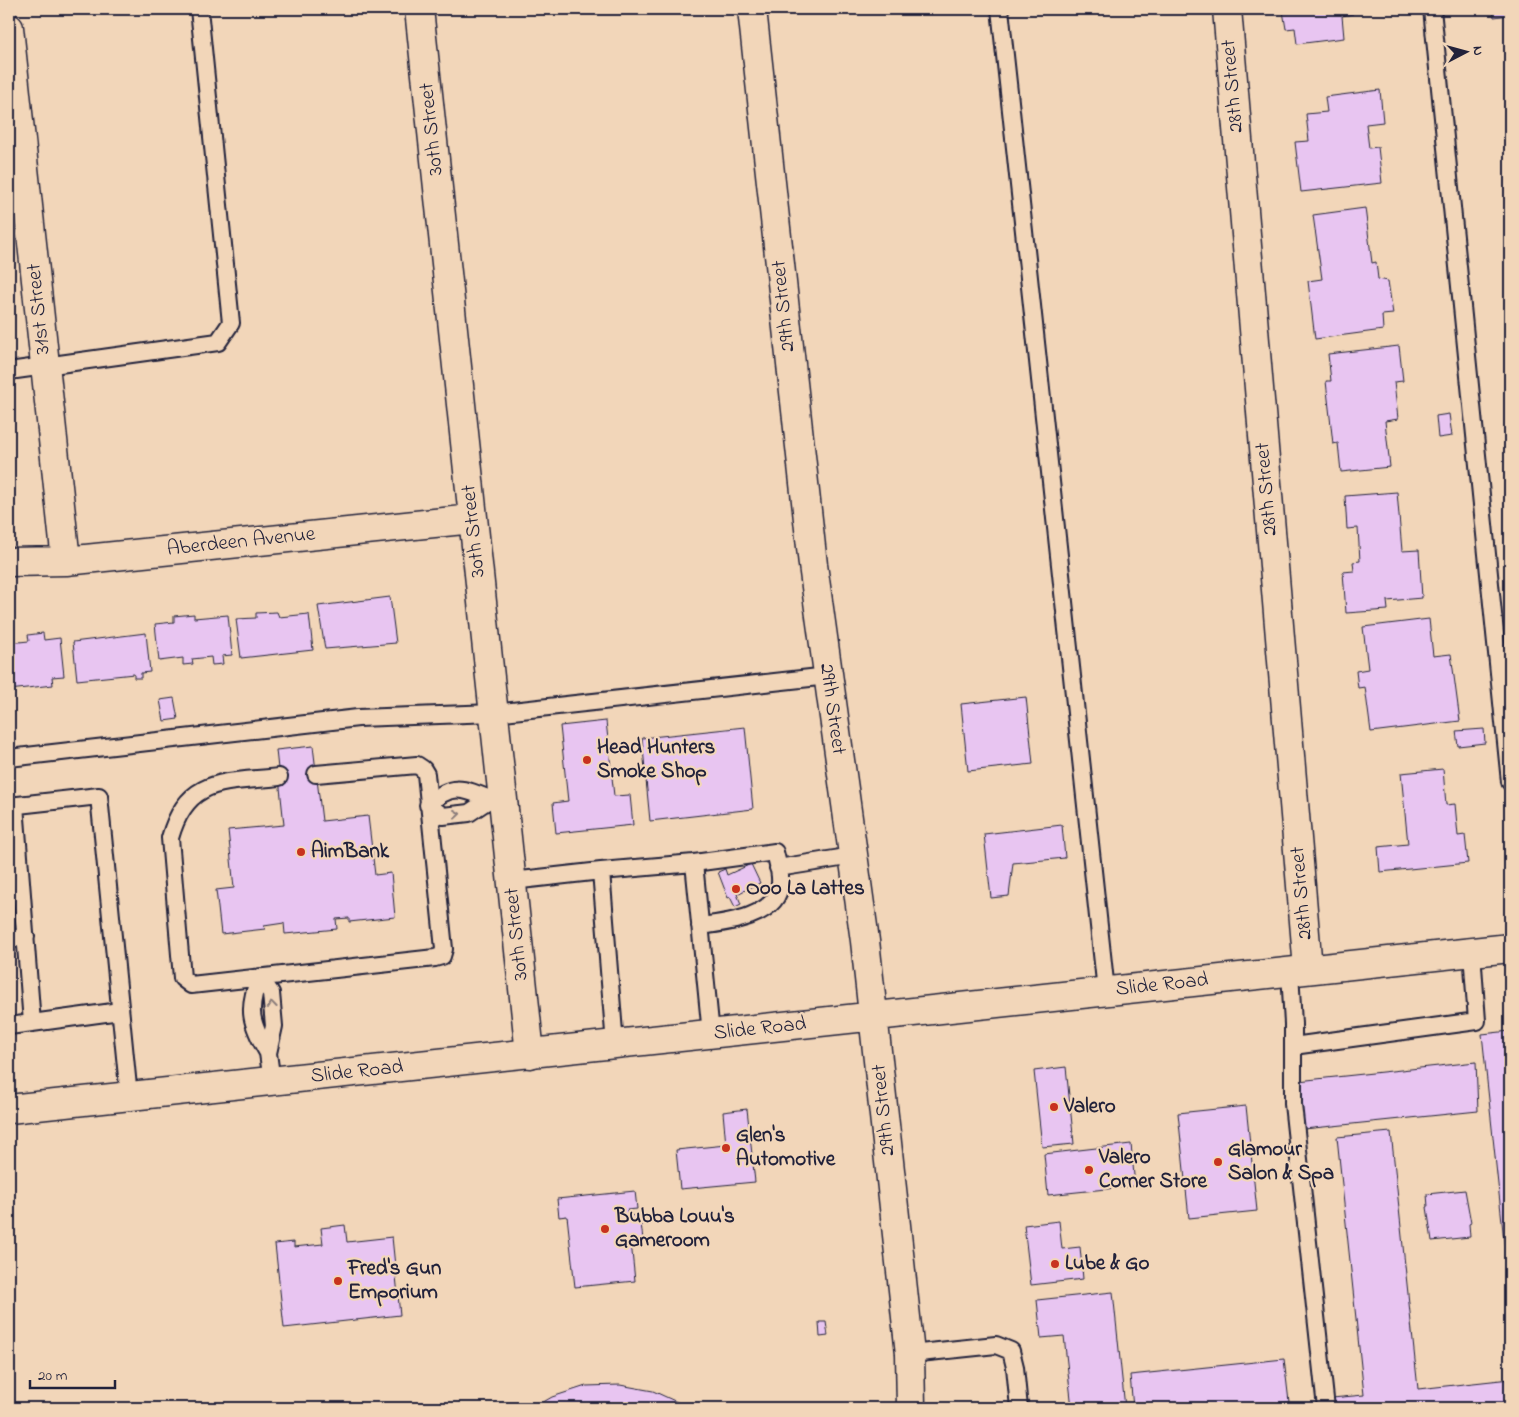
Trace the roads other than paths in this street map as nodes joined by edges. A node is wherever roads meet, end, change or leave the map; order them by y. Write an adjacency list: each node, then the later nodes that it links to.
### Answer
1 (199, 9): 8 (lane)
2 (419, 9): 10 (street, 30th Street)
3 (752, 9): 13 (street, 29th Street)
4 (1000, 9): 34 (lane)
5 (1227, 9): 32 (street, 28th Street)
6 (1432, 9): 18 (lane)
7 (9, 28): 8 (street, 31st Street)
8 (45, 368): 9 (lane); 11 (street, 31st Street)
9 (9, 371)
10 (473, 518): 11 (street, Aberdeen Avenue); 14 (street, 30th Street)
11 (66, 561): 12 (street, Aberdeen Avenue)
12 (9, 562)
13 (828, 676): 14 (lane); 22 (street, 29th Street)
14 (494, 714): 15 (lane); 19 (street, 30th Street)
15 (9, 758)
16 (316, 774): 21 (lane)
17 (279, 777): 33 (lane)
18 (1510, 782)
19 (496, 799): 21 (lane, one-way to 19); 21 (lane); 26 (street, 30th Street)
20 (12, 805): 28 (lane); 35 (lane)
21 (428, 806): 33 (lane)
22 (853, 856): 24 (lane); 36 (street, 29th Street)
23 (694, 863): 24 (lane); 25 (lane); 27 (lane)
24 (778, 868): 27 (lane)
25 (601, 871): 26 (lane); 40 (lane)
26 (512, 881): 42 (street, 30th Street)
27 (700, 926): 39 (lane)
28 (26, 937): 29 (lane); 37 (lane)
29 (9, 939)
30 (1510, 948): 31 (street, Slide Road)
31 (1472, 952): 32 (street, Slide Road); 41 (lane)
32 (1299, 971): 34 (street, Slide Road); 41 (lane)
33 (260, 977): 43 (lane)
34 (1106, 992): 36 (street, Slide Road)
35 (120, 1011): 37 (lane); 44 (lane)
36 (873, 1016): 39 (street, Slide Road); 46 (street, 29th Street)
37 (32, 1023): 38 (lane)
38 (9, 1026)
39 (711, 1034): 40 (street, Slide Road)
40 (615, 1045): 42 (street, Slide Road)
41 (1293, 1046): 49 (lane)
42 (530, 1054): 43 (street, Slide Road)
43 (272, 1082): 44 (street, Slide Road)
44 (128, 1097): 45 (street, Slide Road)
45 (9, 1109)
46 (910, 1354): 47 (street, 29th Street); 48 (lane)
47 (911, 1408)
48 (1019, 1408)
49 (1326, 1408)

